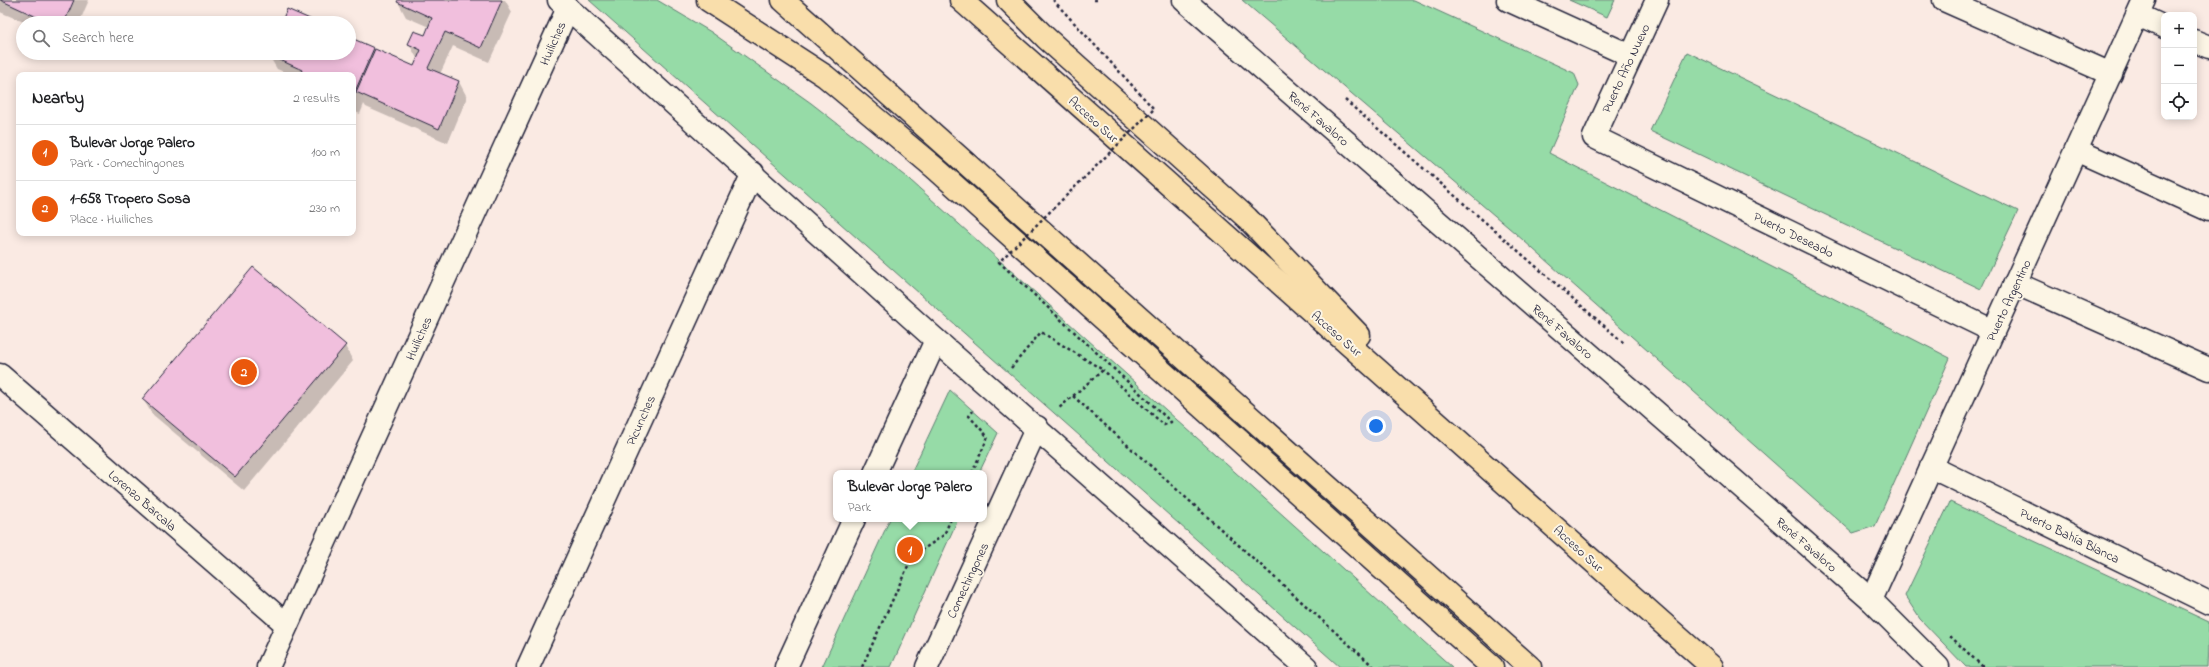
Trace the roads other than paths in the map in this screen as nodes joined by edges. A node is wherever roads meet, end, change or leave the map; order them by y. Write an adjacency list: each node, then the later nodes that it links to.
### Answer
1 (708, 0): 38 (highway)
2 (783, 0): 39 (highway)
3 (961, 0): 26 (highway, Acceso Sur)
4 (1008, 0): 26 (highway)
5 (1184, 0): 30 (street, René Favaloro)
6 (1508, 0): 14 (street)
7 (1657, 0): 14 (street, Puerto Año Nuevo)
8 (1944, 0): 15 (street)
9 (563, 4): 18 (street); 32 (street, Huiliches)
10 (2141, 7): 11 (street); 15 (street, Puerto Argentino)
11 (2161, 24)
12 (2197, 41): 13 (street)
13 (2209, 47)
14 (1631, 56): 16 (street, Puerto Año Nuevo)
15 (2111, 74): 17 (street, Puerto Argentino)
16 (1594, 136): 21 (street, Puerto Deseado)
17 (2076, 150): 19 (street); 20 (street, Puerto Argentino)
18 (753, 173): 22 (street); 35 (street, Picunches)
19 (2209, 210)
20 (2015, 283): 21 (street, Puerto Argentino); 23 (street)
21 (1994, 331): 27 (street, Puerto Argentino)
22 (936, 340): 25 (street); 28 (street)
23 (2209, 369)
24 (0, 375): 32 (street, Lorenzo Barcala)
25 (1037, 427): 33 (street, Comechingones); 37 (street)
26 (1462, 443): 40 (highway, Acceso Sur)
27 (1931, 467): 30 (street, Puerto Argentino); 31 (street, Puerto Bahía Blanca)
28 (876, 470)
29 (853, 522): 36 (street)
30 (1871, 600): 41 (street, René Favaloro)
31 (2209, 603)
32 (287, 625): 34 (street, Huiliches)
33 (930, 665)
34 (268, 667)
35 (528, 667)
36 (786, 667)
37 (1306, 667)
38 (1492, 667)
39 (1530, 667)
40 (1712, 667)
41 (1938, 667)

